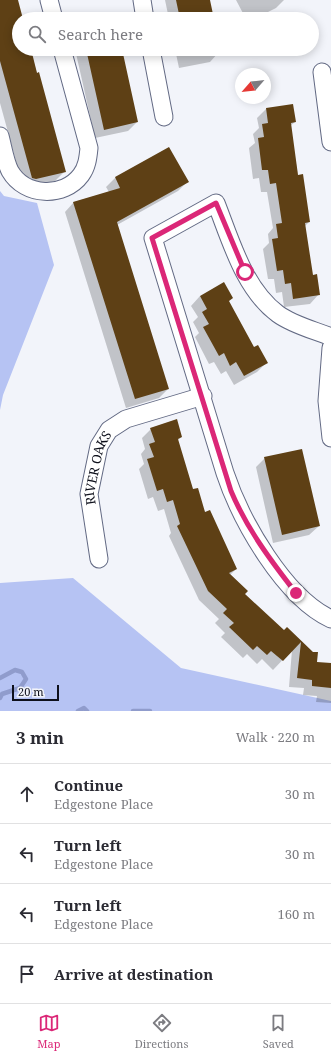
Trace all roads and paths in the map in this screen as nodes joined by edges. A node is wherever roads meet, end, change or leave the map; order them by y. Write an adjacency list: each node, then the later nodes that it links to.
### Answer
1 (142, 0): 4 (street)
2 (51, 1): 3 (street)
3 (53, 12)
4 (145, 12)
5 (64, 56): 9 (street)
6 (152, 56): 8 (street)
7 (322, 72): 10 (street)
8 (164, 117)
9 (0, 136)
10 (331, 142)
11 (331, 337): 13 (street)
12 (331, 348): 14 (street)
13 (202, 396): 15 (street, RIVER OAKS); 16 (street)
14 (331, 438)
15 (99, 559)
16 (331, 619)

